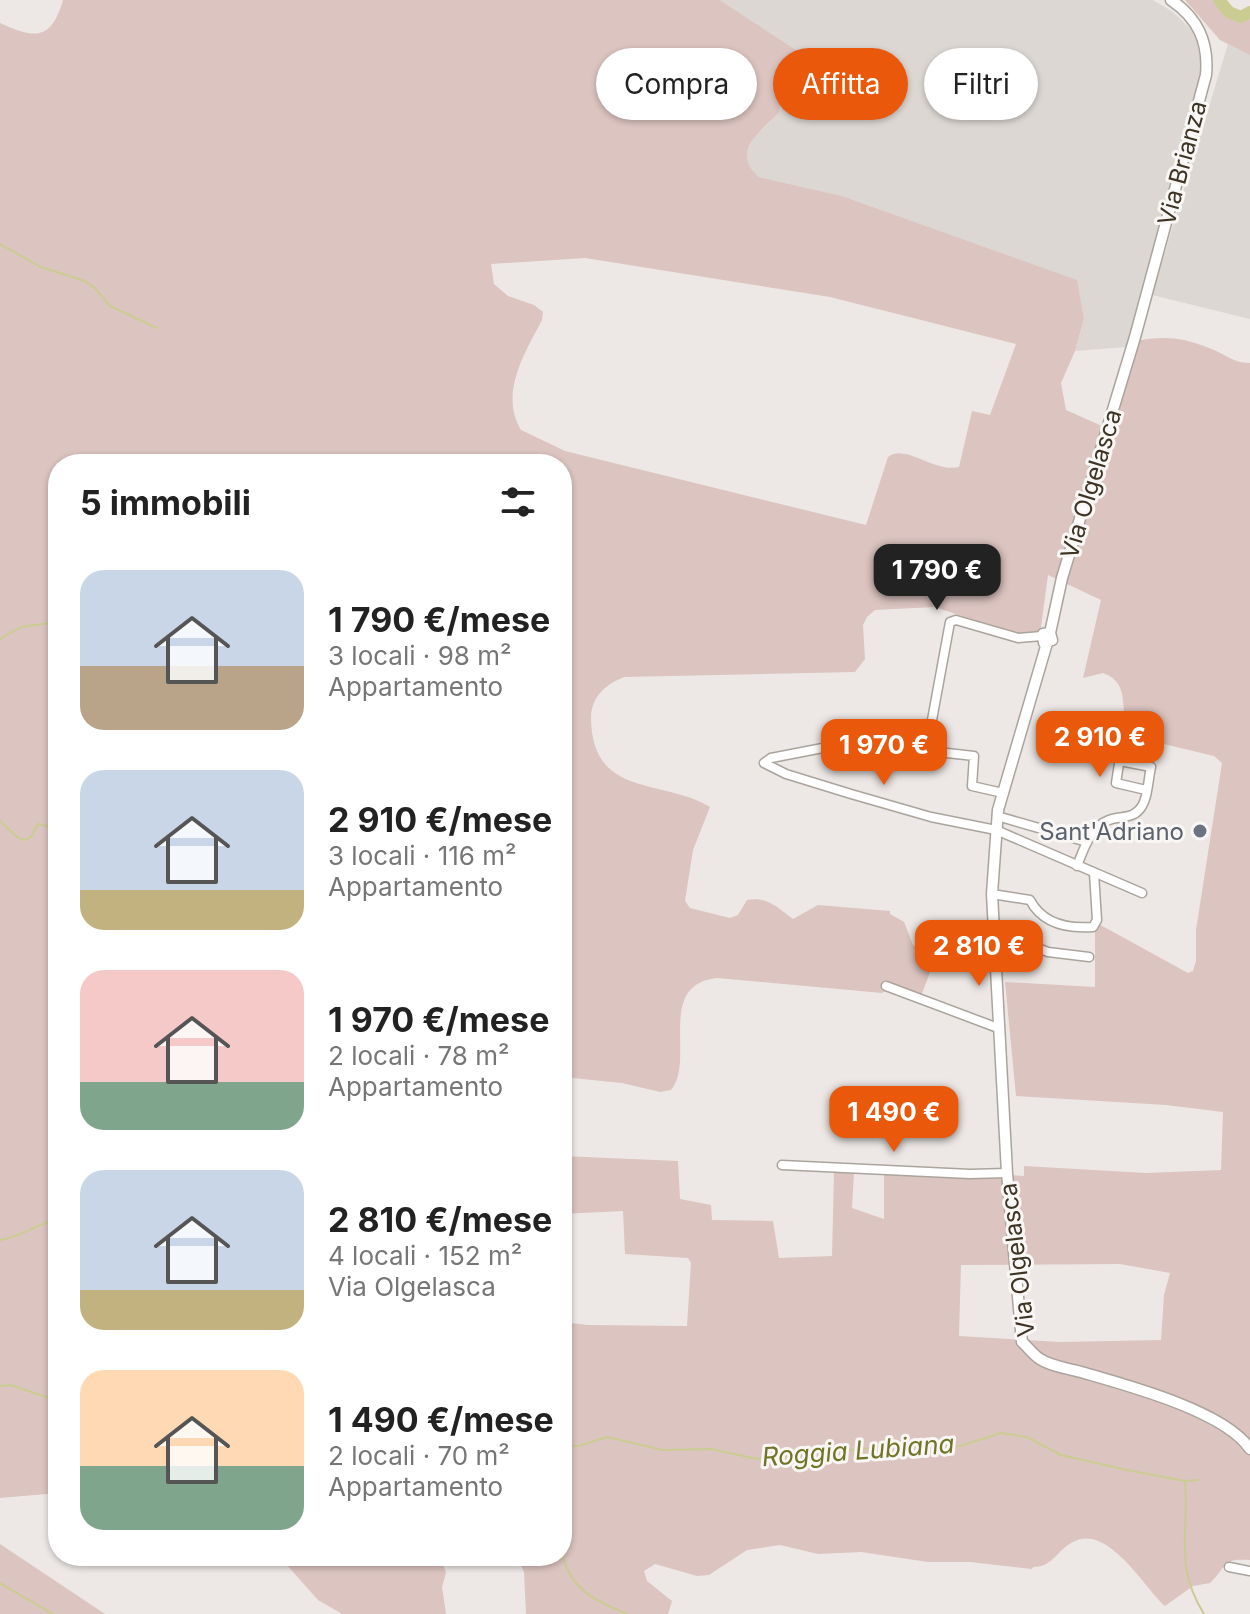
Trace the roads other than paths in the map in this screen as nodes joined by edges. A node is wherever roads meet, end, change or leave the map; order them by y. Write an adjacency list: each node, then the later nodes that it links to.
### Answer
1 (1171, 0): 2 (street, Via Brianza)
2 (1135, 337): 3 (street, Via Olgelasca)
3 (1046, 638): 4 (street); 8 (street, Via Olgelasca)
4 (932, 720)
5 (1125, 725): 6 (street)
6 (1120, 761): 7 (street); 7 (street)
7 (1146, 790): 11 (street)
8 (1003, 793): 9 (street, Via Olgelasca); 10 (street)
9 (997, 816): 10 (street, Via Olgelasca); 11 (street)
10 (996, 830): 12 (street); 15 (street, Via Olgelasca)
11 (1087, 842): 12 (street)
12 (1077, 866): 13 (street)
13 (1094, 873): 14 (street); 15 (street)
14 (1142, 893)
15 (992, 894): 16 (street, Via Olgelasca)
16 (993, 940): 17 (street); 19 (street, Via Olgelasca)
17 (1089, 957)
18 (886, 986): 19 (street)
19 (998, 1028): 21 (street, Via Olgelasca)
20 (782, 1165): 21 (street)
21 (1007, 1173): 22 (street, Via Olgelasca)
22 (1250, 1449)
23 (1229, 1567): 24 (street)
24 (1250, 1571)

